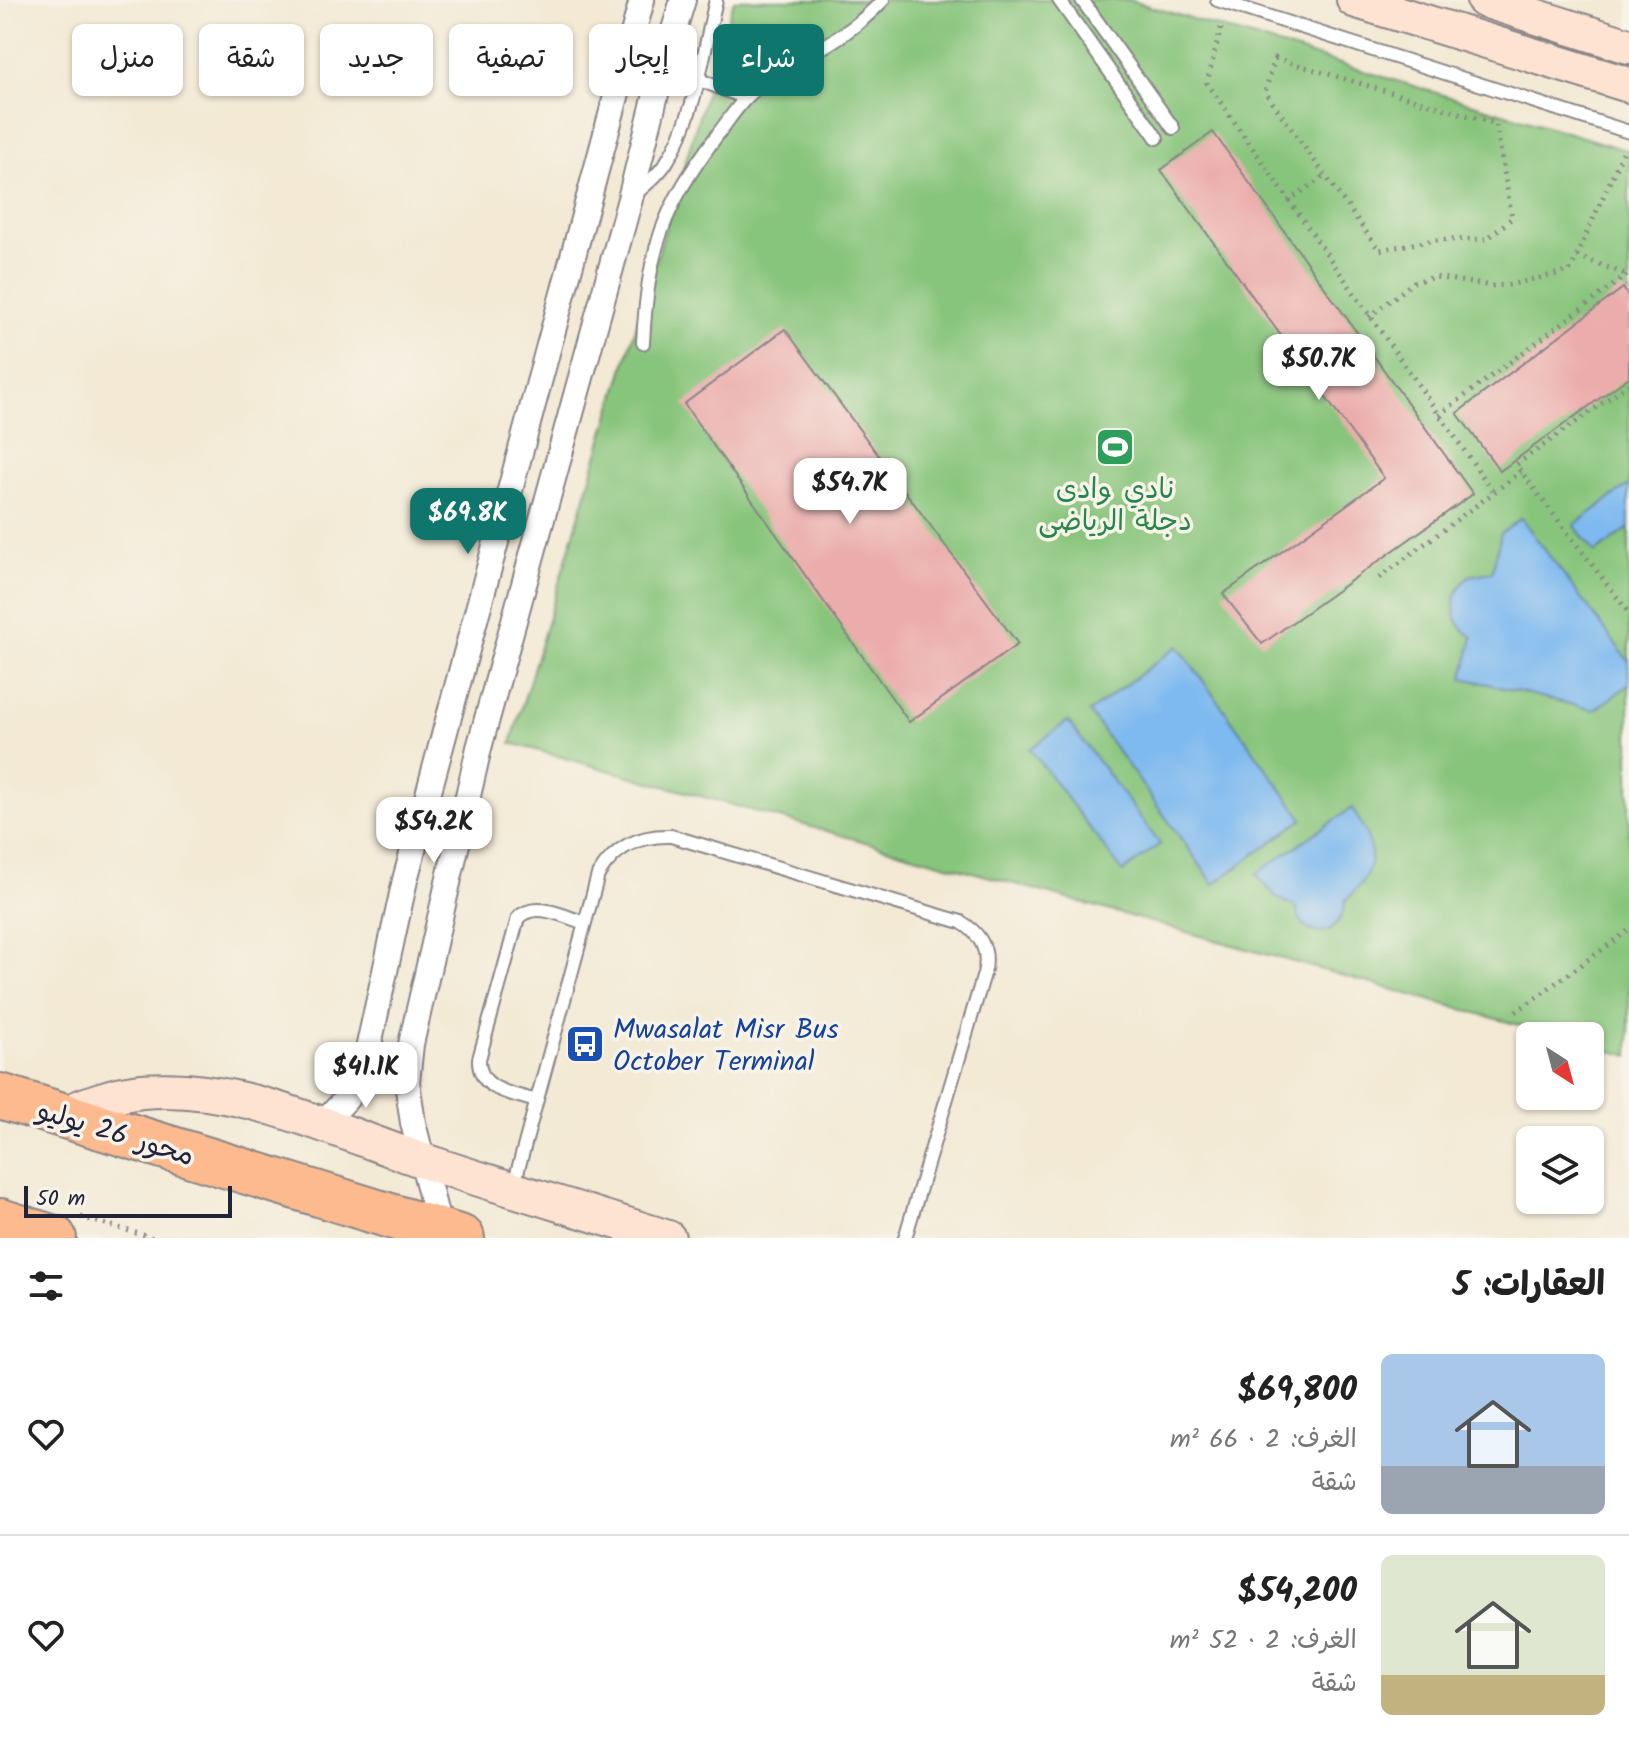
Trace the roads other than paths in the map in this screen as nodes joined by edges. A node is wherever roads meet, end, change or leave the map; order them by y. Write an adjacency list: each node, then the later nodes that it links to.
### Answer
1 (642, 0): 11 (street)
2 (683, 0): 12 (street)
3 (716, 0): 15 (lane)
4 (883, 0): 20 (lane)
5 (1059, 0): 13 (lane)
6 (1082, 0): 10 (lane)
7 (1217, 0): 22 (lane)
8 (1354, 0): 16 (street)
9 (1484, 0): 14 (street)
10 (1092, 15): 13 (lane); 21 (lane)
11 (636, 24)
12 (676, 24)
13 (1077, 26): 23 (lane)
14 (1629, 46)
15 (697, 79): 20 (lane)
16 (1629, 85)
17 (617, 96): 26 (street)
18 (656, 96): 24 (street)
19 (692, 96): 24 (lane)
20 (746, 98): 25 (lane)
21 (1173, 128)
22 (1629, 132)
23 (1157, 138)
24 (630, 199): 27 (street)
25 (643, 343)
26 (405, 880): 27 (street); 32 (street)
27 (445, 896): 33 (street)
28 (585, 923): 30 (lane); 30 (lane); 39 (lane)
29 (0, 1096): 31 (highway, محور 26 يوليو)
30 (536, 1101): 34 (lane)
31 (61, 1115): 32 (street); 36 (highway, محور 26 يوليو)
32 (322, 1125): 33 (street)
33 (423, 1161): 34 (street); 36 (street)
34 (513, 1189): 38 (street)
35 (0, 1221): 37 (highway)
36 (451, 1235)
37 (54, 1238)
38 (668, 1238)
39 (905, 1238)

